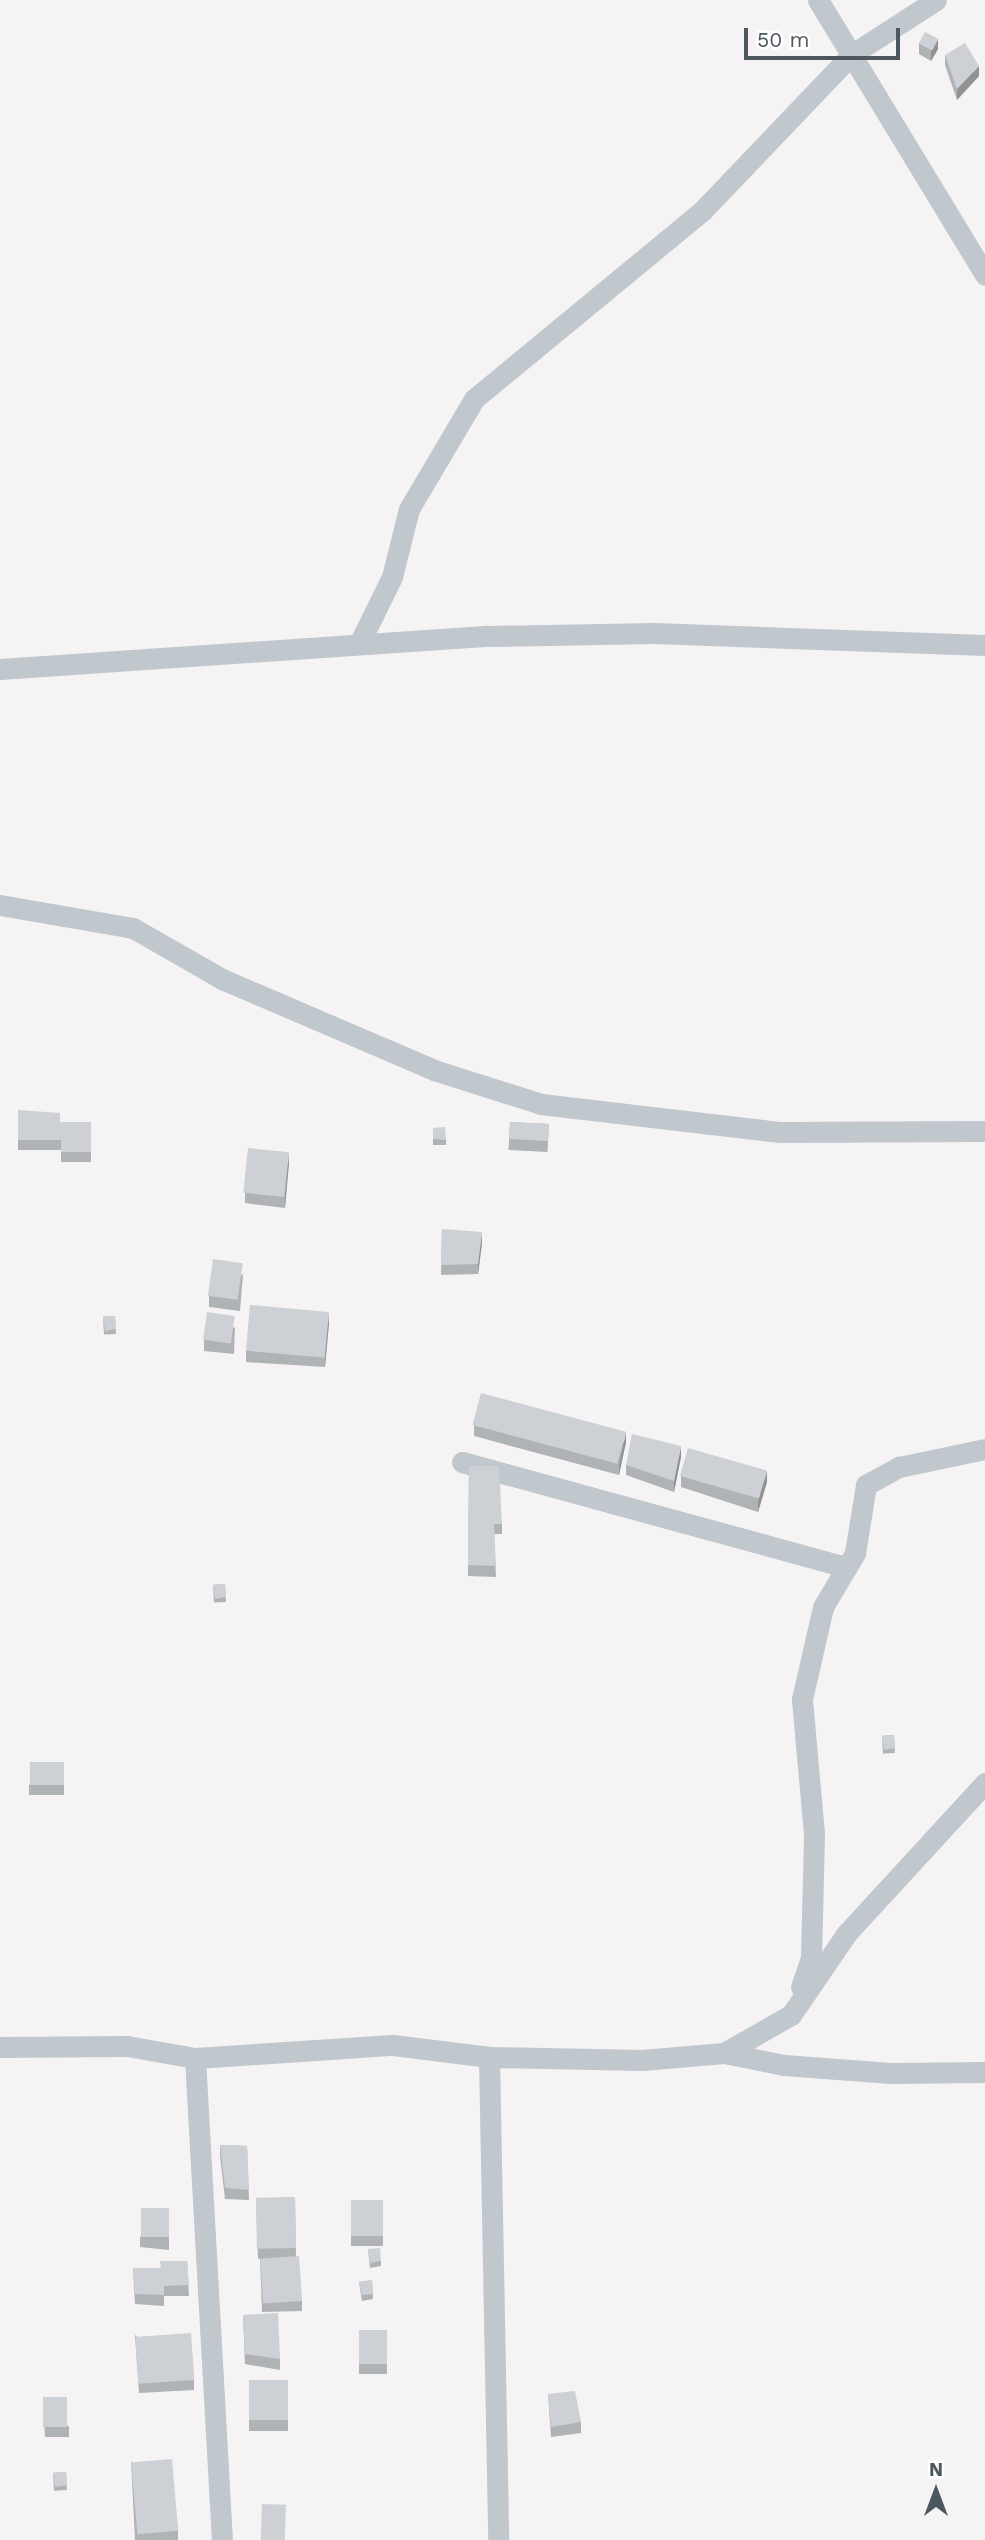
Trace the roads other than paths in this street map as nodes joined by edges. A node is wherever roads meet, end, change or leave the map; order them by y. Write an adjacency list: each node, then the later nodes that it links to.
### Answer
1 (818, 0): 3 (street)
2 (936, 0): 3 (street)
3 (851, 55): 4 (street); 5 (street)
4 (985, 275)
5 (359, 643): 6 (street); 7 (street)
6 (985, 645)
7 (0, 669)
8 (0, 905): 9 (street)
9 (985, 1131)
10 (985, 1449): 12 (street)
11 (462, 1462): 12 (street)
12 (847, 1567): 14 (street)
13 (985, 1783): 14 (street)
14 (791, 2015): 16 (street)
15 (0, 2047): 18 (street)
16 (724, 2053): 17 (street); 19 (street)
17 (489, 2057): 18 (street); 21 (street)
18 (195, 2059): 20 (street)
19 (985, 2072)
20 (222, 2540)
21 (498, 2540)

